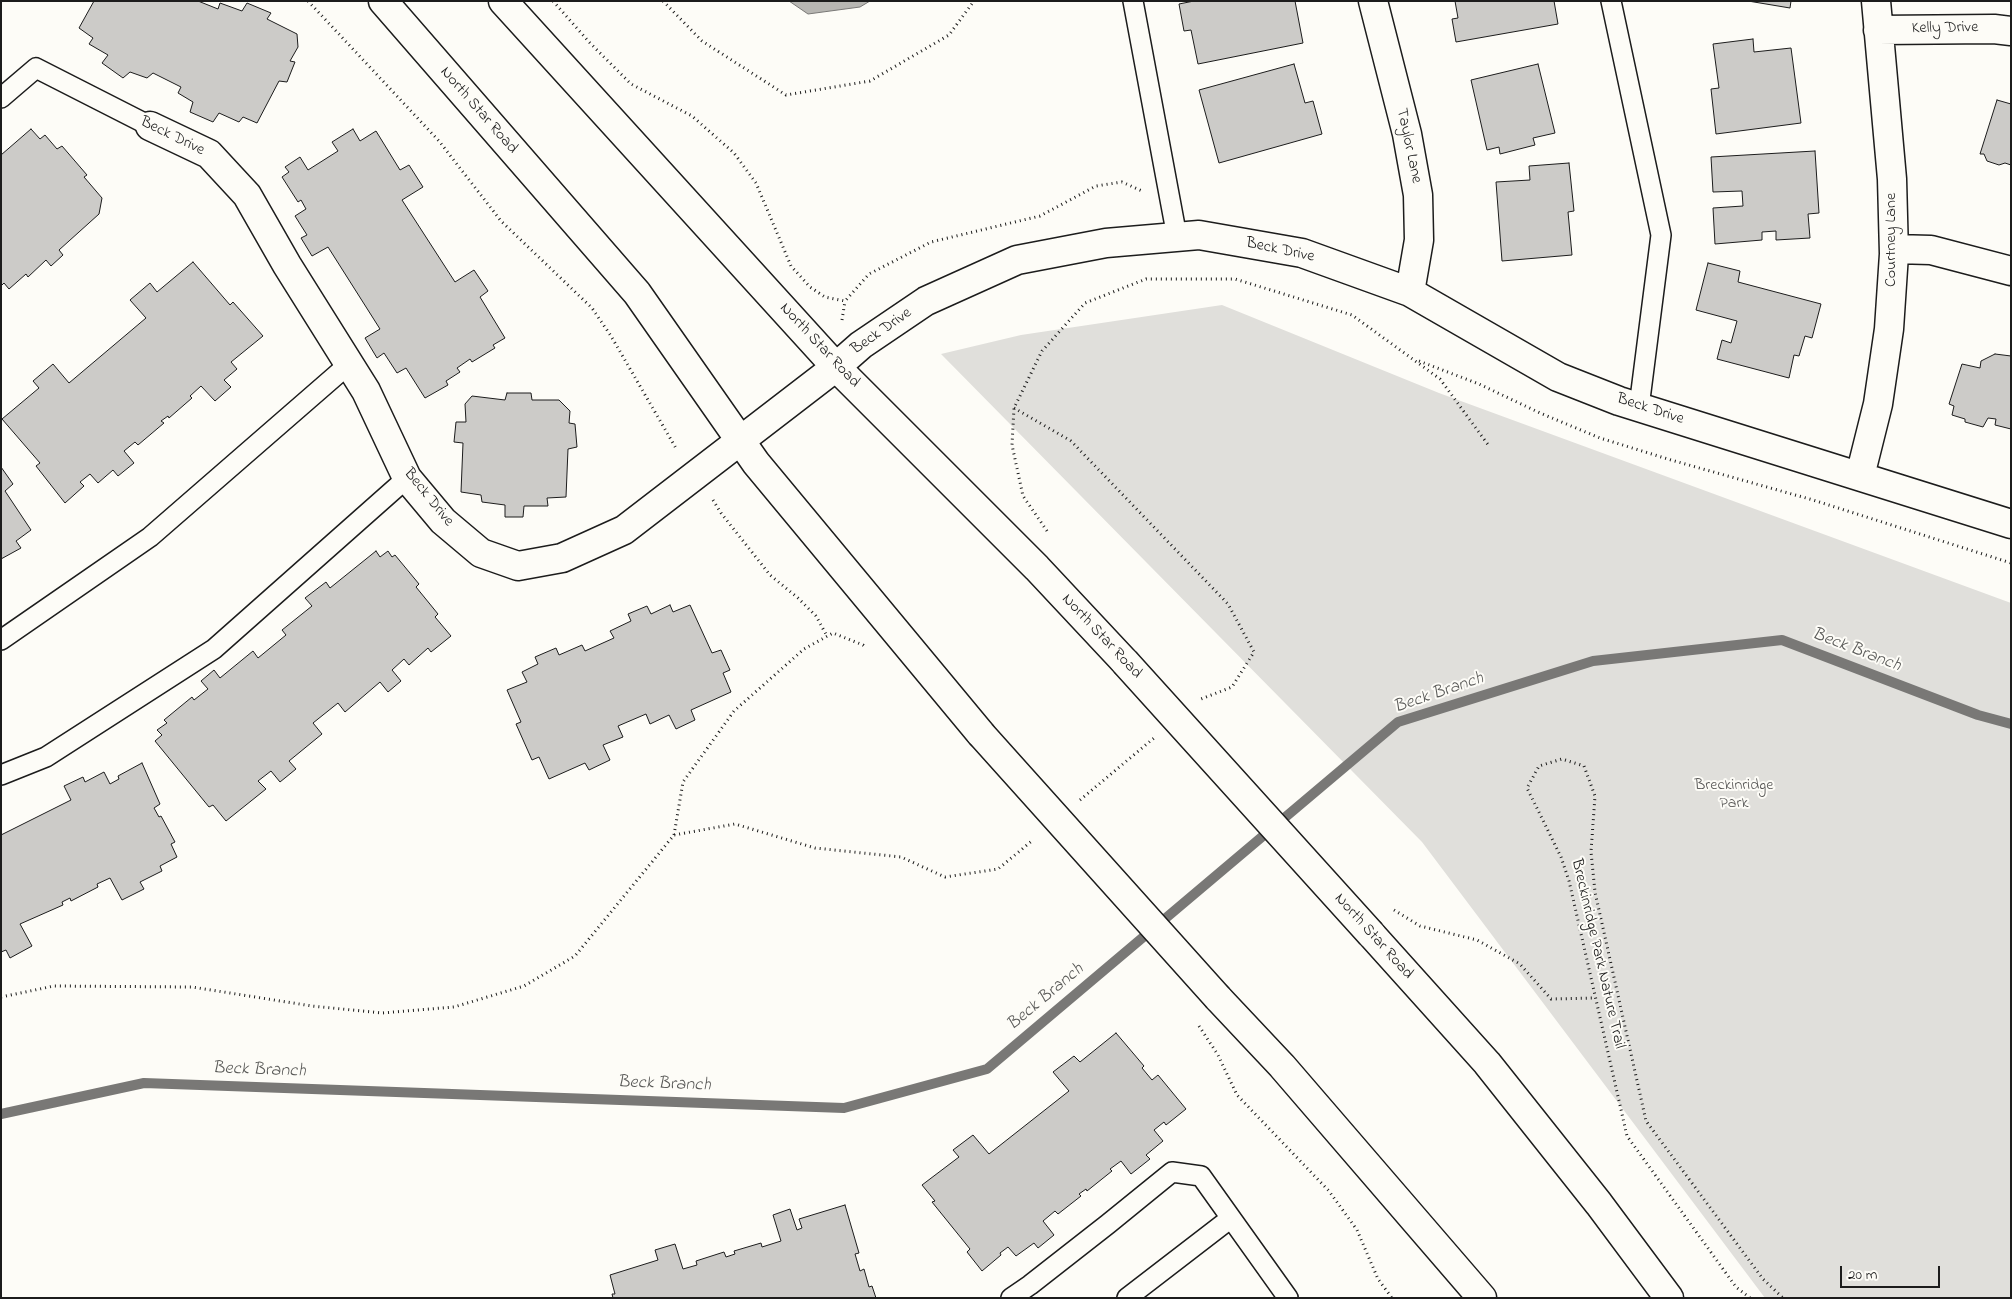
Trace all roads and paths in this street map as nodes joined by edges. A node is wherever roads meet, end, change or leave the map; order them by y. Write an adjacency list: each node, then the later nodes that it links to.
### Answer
1 (308, 1): 27 (path)
2 (383, 1): 25 (main road, North Star Road)
3 (503, 1): 22 (main road, North Star Road)
4 (554, 1): 15 (path)
5 (663, 1): 6 (path)
6 (974, 1)
7 (1132, 1): 15 (lane)
8 (1373, 1): 19 (main road, Taylor Lane)
9 (1610, 1): 23 (lane)
10 (1876, 1): 11 (main road, Courtney Lane)
11 (1878, 30): 12 (main road, Kelly Drive); 17 (main road, Courtney Lane)
12 (2011, 31)
13 (1, 98): 14 (lane, Beck Drive)
14 (150, 126): 21 (main road, Beck Drive)
15 (1172, 210): 16 (lane)
16 (1177, 237): 19 (main road, Beck Drive); 22 (main road, Beck Drive)
17 (1894, 249): 18 (main road); 28 (main road, Courtney Lane)
18 (2011, 271)
19 (1410, 292): 23 (main road, Beck Drive)
20 (1413, 360): 24 (path); 26 (path); 32 (path)
21 (349, 364): 29 (main road, Beck Drive); 34 (lane)
22 (836, 367): 25 (main road, Beck Drive); 52 (main road, North Star Road, bridge)
23 (1639, 407): 28 (main road, Beck Drive)
24 (1014, 408): 31 (path); 36 (path)
25 (740, 440): 27 (main road, Beck Drive); 51 (main road, North Star Road, bridge)
26 (1488, 446)
27 (696, 473): 29 (main road, Beck Drive); 33 (path)
28 (1860, 476): 30 (main road, Beck Drive)
29 (407, 478): 38 (lane)
30 (2011, 524)
31 (1051, 536)
32 (2011, 563)
33 (827, 636): 35 (path); 40 (path)
34 (1, 640)
35 (869, 652)
36 (1200, 700)
37 (1155, 737): 39 (path)
38 (1, 775)
39 (1073, 806)
40 (674, 836): 41 (path); 43 (path)
41 (1036, 838)
42 (1392, 908): 44 (path)
43 (1, 997)
44 (1595, 998): 53 (path, Breckinridge Park Nature Trail); 54 (path, Breckinridge Park Nature Trail)
45 (1196, 1021): 50 (path)
46 (1231, 1218): 47 (lane); 48 (lane); 49 (lane)
47 (1011, 1298)
48 (1127, 1298)
49 (1288, 1298)
50 (1392, 1298)
51 (1482, 1298)
52 (1670, 1298)
53 (1750, 1298)
54 (1783, 1298)

